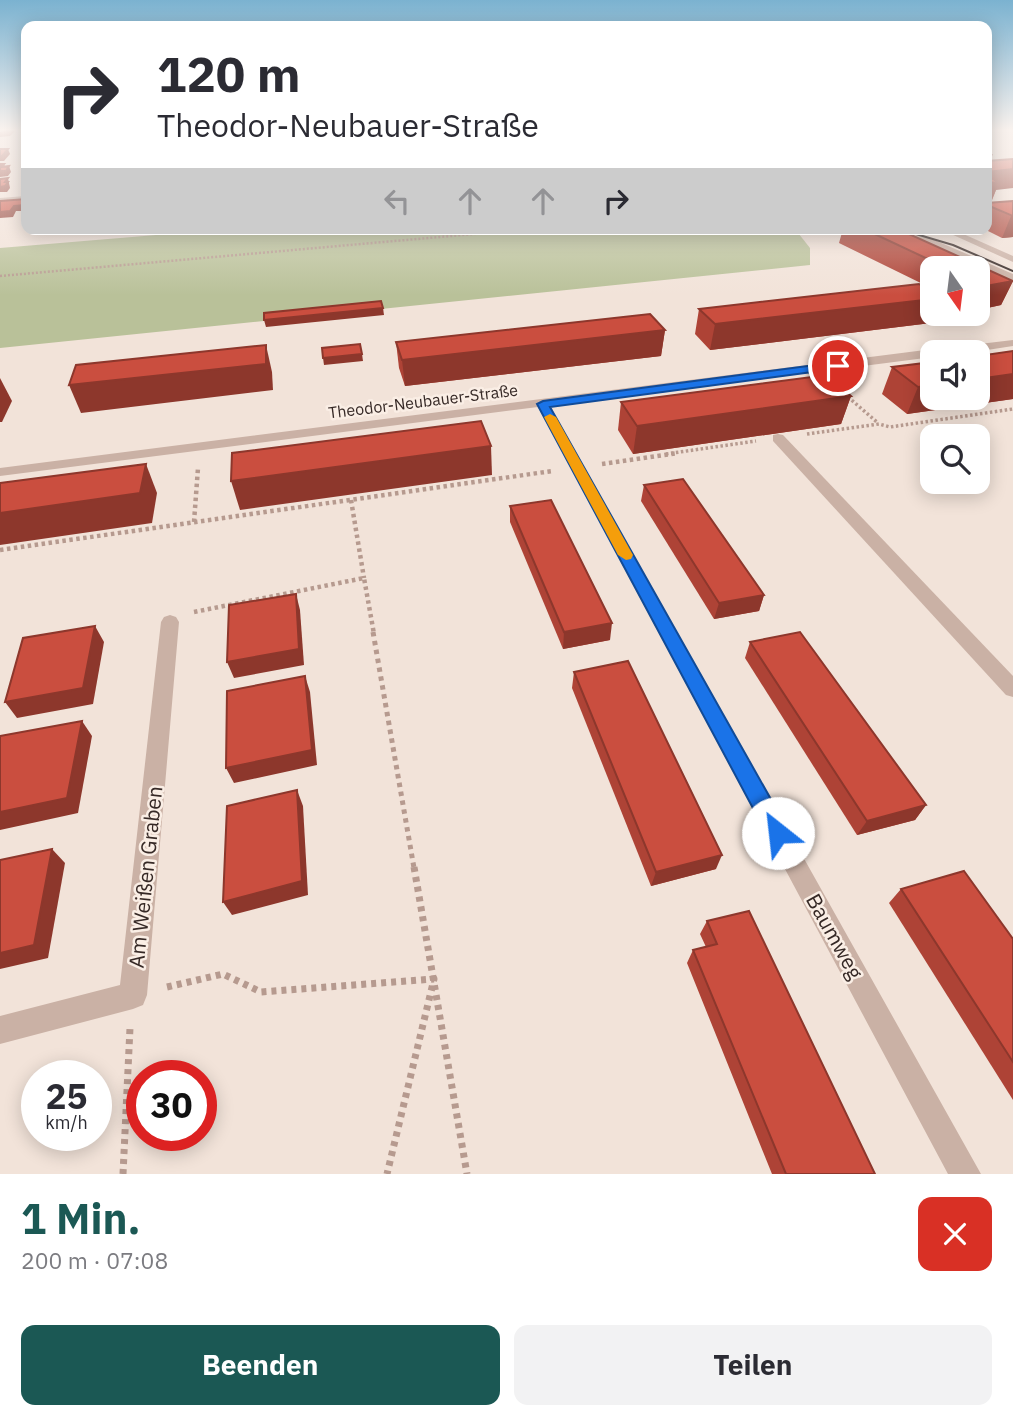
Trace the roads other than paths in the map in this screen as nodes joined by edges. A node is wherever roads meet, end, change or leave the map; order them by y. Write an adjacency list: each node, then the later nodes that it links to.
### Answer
1 (21, 198): 2 (street)
2 (0, 200)
3 (915, 235): 6 (street)
4 (958, 235): 5 (street)
5 (1013, 259)
6 (1013, 278)
7 (1013, 343): 8 (street)
8 (990, 346)
9 (920, 356): 10 (street, Theodor-Neubauer-Straße)
10 (543, 404): 12 (street, Theodor-Neubauer-Straße); 16 (street, Baumweg)
11 (778, 438): 14 (street)
12 (0, 472)
13 (170, 622): 15 (street, Am Weißen Graben)
14 (1013, 689)
15 (0, 1030)
16 (965, 1174)

